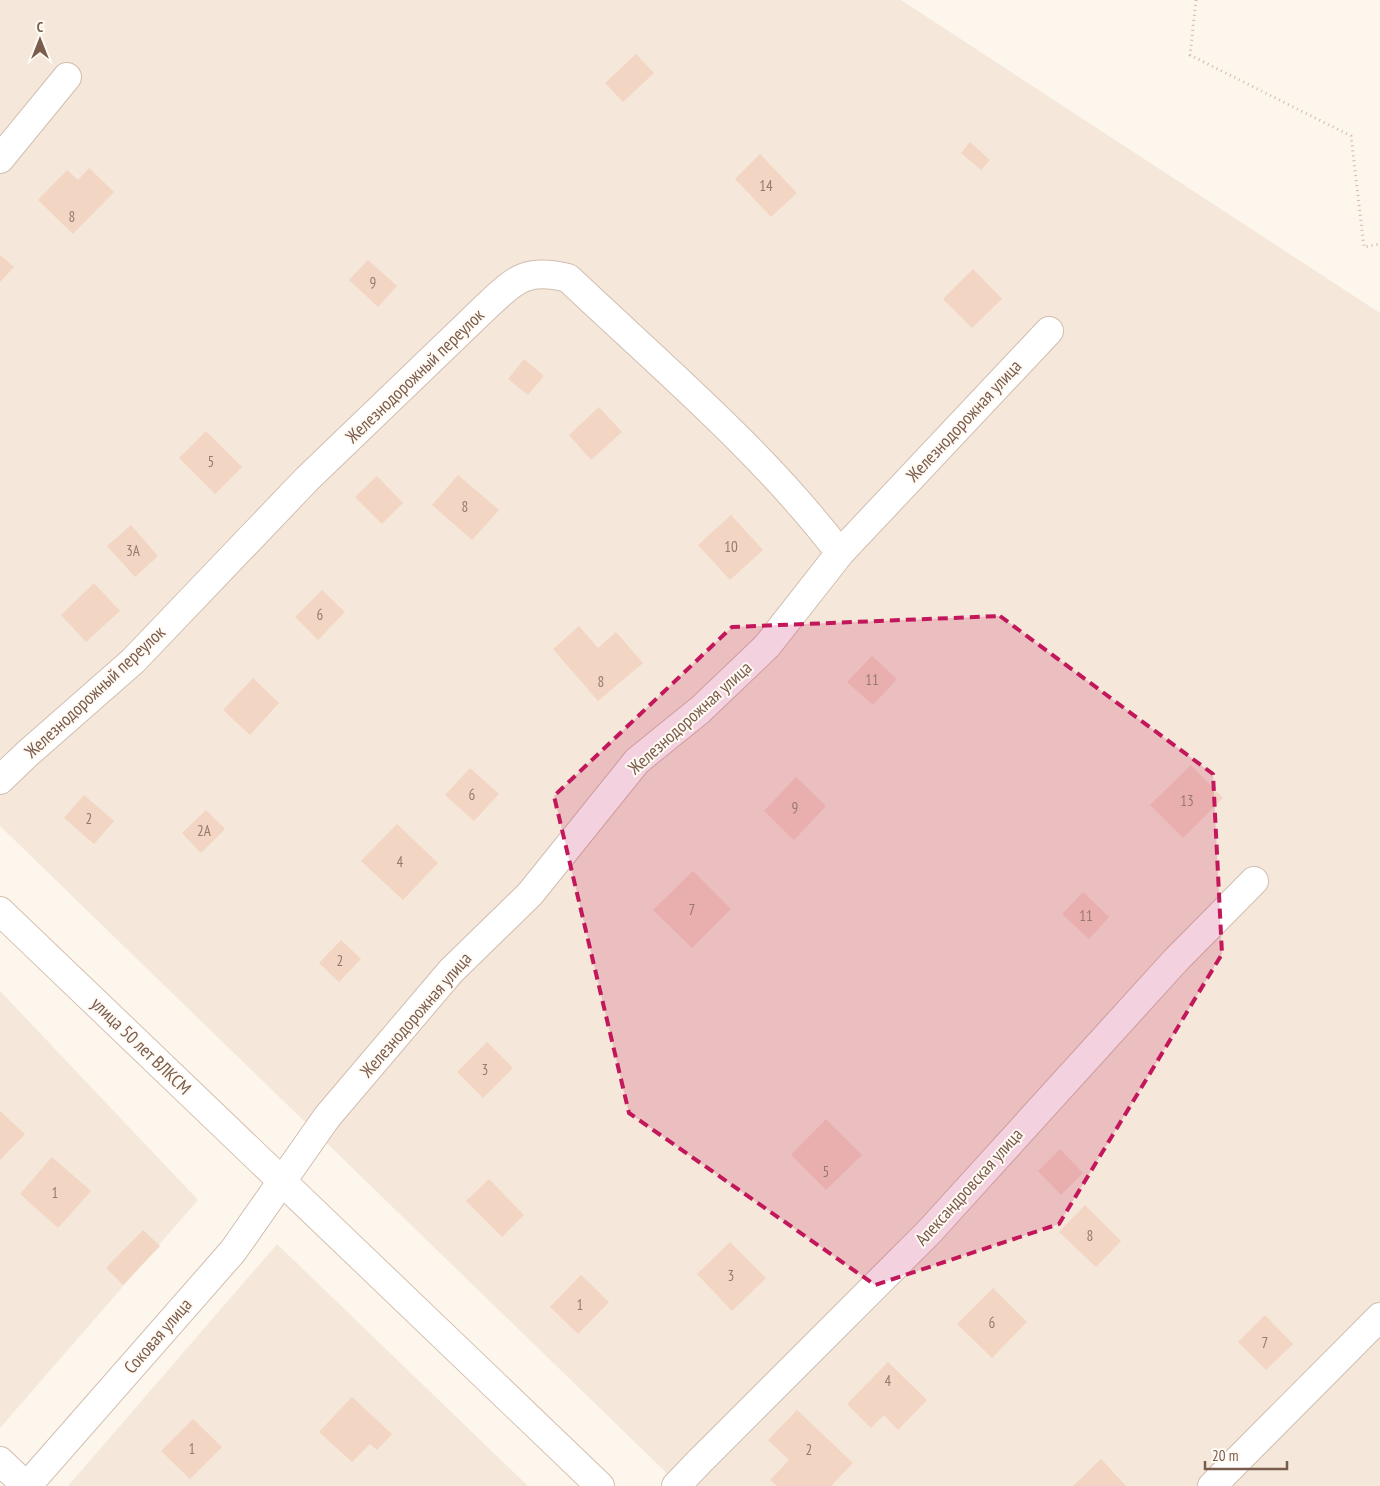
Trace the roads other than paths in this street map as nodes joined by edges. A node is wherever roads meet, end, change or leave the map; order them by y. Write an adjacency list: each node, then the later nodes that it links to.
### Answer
1 (67, 77): 2 (street)
2 (0, 159)
3 (1049, 331): 4 (street, Железнодорожная улица)
4 (840, 553): 5 (street, Железнодорожный переулок); 8 (street, Железнодорожная улица)
5 (0, 780)
6 (1254, 881): 13 (street, Александровская улица)
7 (0, 912): 8 (street, улица 50 лет ВЛКСМ)
8 (281, 1181): 11 (street, Соковая улица); 12 (street, улица 50 лет ВЛКСМ)
9 (1380, 1317): 14 (street)
10 (0, 1461): 11 (street)
11 (27, 1486)
12 (600, 1486)
13 (676, 1486)
14 (1212, 1486)

